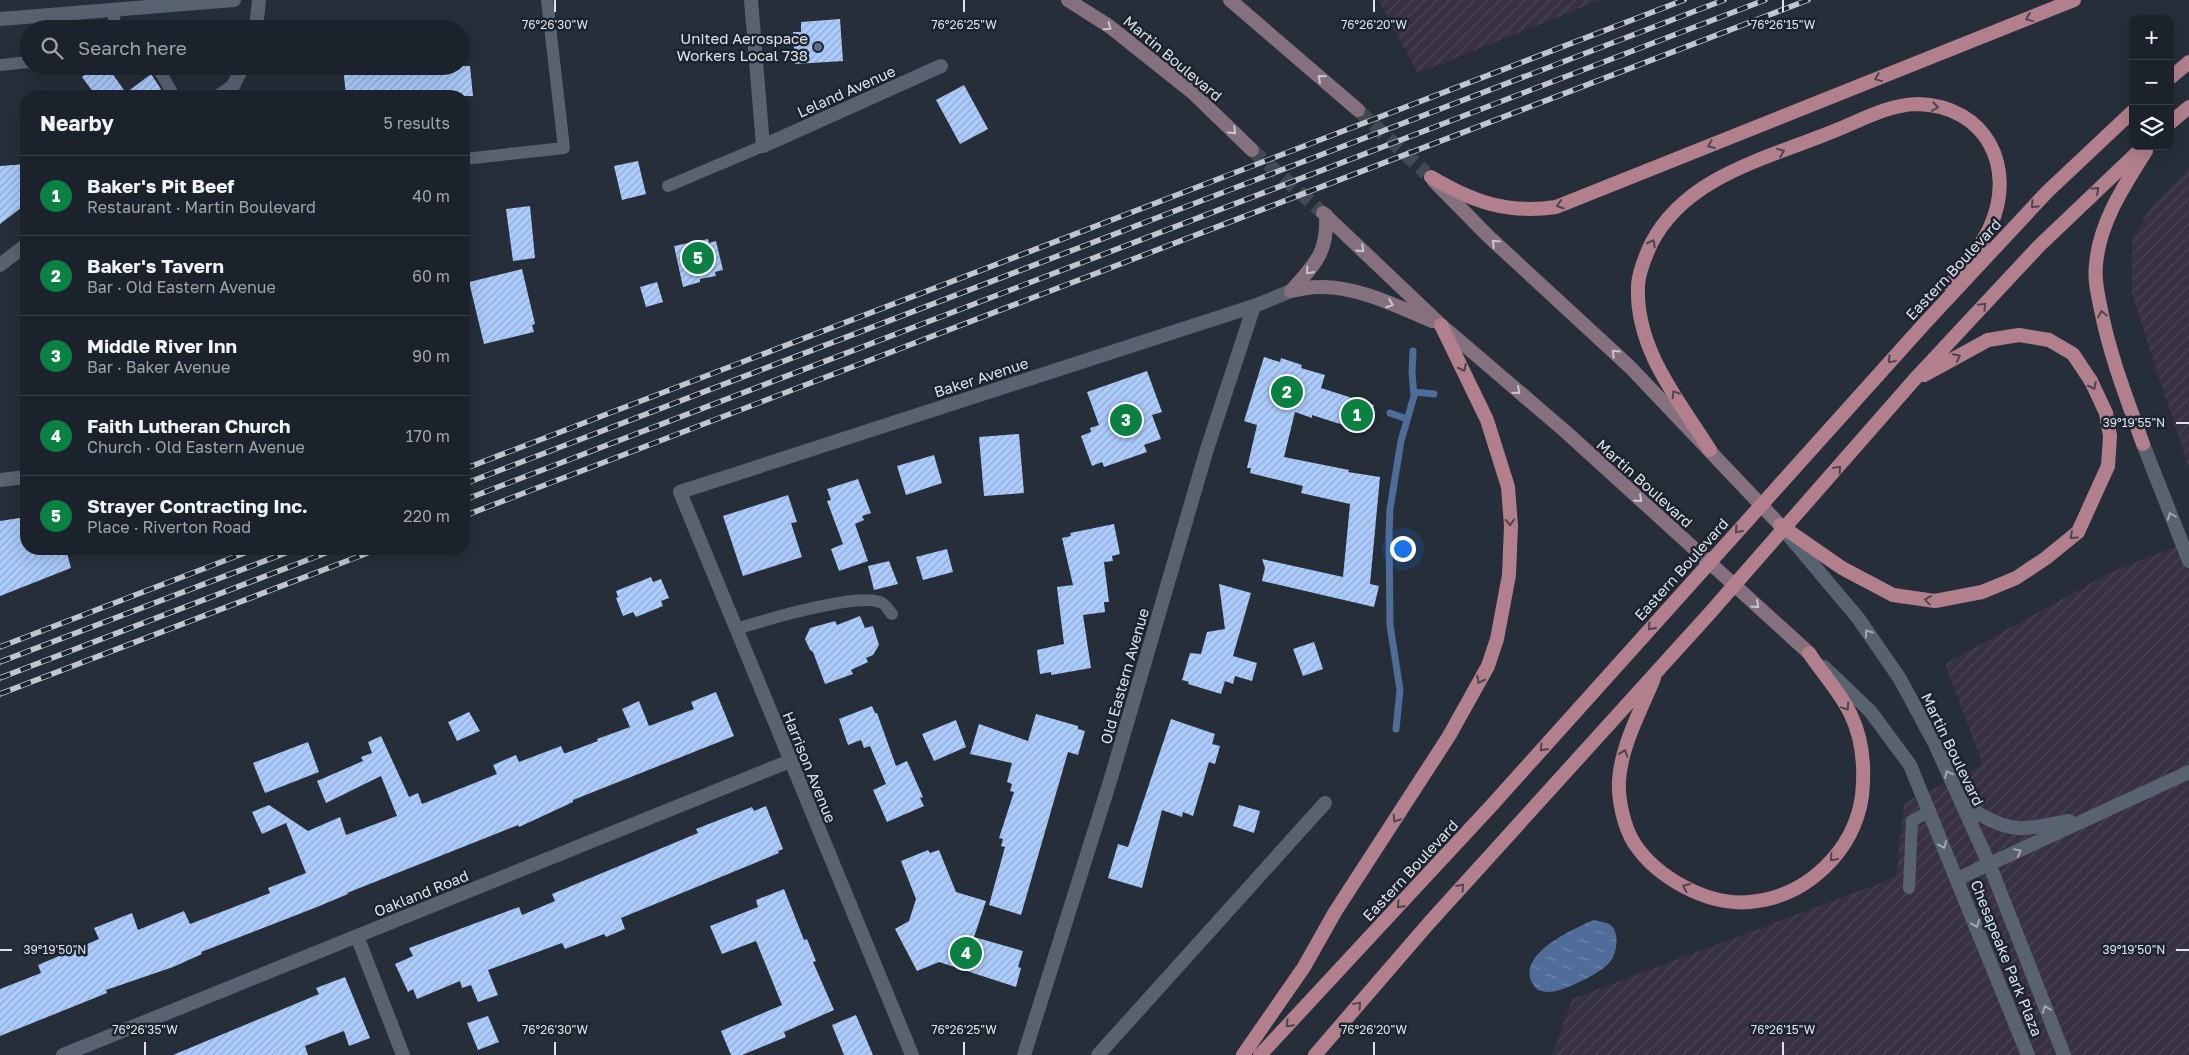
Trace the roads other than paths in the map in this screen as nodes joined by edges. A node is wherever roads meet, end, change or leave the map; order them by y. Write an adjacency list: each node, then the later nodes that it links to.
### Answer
1 (234, 0): 8 (street)
2 (259, 0): 11 (street)
3 (547, 0): 29 (lane)
4 (750, 0): 25 (street)
5 (1068, 0): 26 (main road, Martin Boulevard, one-way to 26)
6 (1230, 0): 22 (main road, one-way to 6)
7 (2074, 0): 39 (main road, Martin Boulevard)
8 (115, 10): 9 (street); 10 (lane)
9 (0, 19)
10 (114, 20)
11 (257, 20)
12 (2189, 62): 18 (main road)
13 (20, 63): 14 (lane)
14 (0, 65)
15 (941, 66): 25 (street, Leland Avenue)
16 (162, 75): 19 (lane)
17 (238, 75): 20 (street)
18 (2174, 75)
19 (171, 90)
20 (227, 90)
21 (2189, 108): 24 (main road)
22 (1358, 110)
23 (2129, 116): 36 (main road, Eastern Boulevard, one-way to 36)
24 (2174, 120)
25 (764, 146): 30 (lane)
26 (1252, 150)
27 (2140, 150): 37 (main road, one-way to 27)
28 (2146, 150): 38 (main road, one-way to 28)
29 (470, 158)
30 (668, 186)
31 (20, 250): 32 (street)
32 (0, 265)
33 (1291, 291): 34 (street, Baker Avenue); 35 (main road, one-way to 35); 35 (main road, Martin Boulevard)
34 (1254, 306): 42 (street, Baker Avenue); 62 (street, Old Eastern Avenue)
35 (1441, 324): 47 (main road, Martin Boulevard, one-way to 47); 64 (main road, one-way to 64)
36 (1924, 324): 39 (main road, one-way to 36); 65 (main road, Eastern Boulevard, one-way to 65)
37 (1914, 380): 43 (main road, one-way to 43); 48 (main road, one-way to 37)
38 (2143, 444): 44 (street, one-way to 38)
39 (1710, 450): 43 (main road, Martin Boulevard)
40 (20, 478): 41 (street)
41 (0, 480)
42 (680, 492): 46 (street, Harrison Avenue)
43 (1780, 525): 52 (street, Martin Boulevard, one-way to 43)
44 (2189, 561)
45 (892, 614): 46 (lane)
46 (736, 629): 49 (street, Harrison Avenue)
47 (1809, 653): 48 (main road, one-way to 48); 53 (street, Martin Boulevard)
48 (1659, 667): 66 (main road, one-way to 48)
49 (790, 761): 58 (street, Oakland Road); 61 (street, Harrison Avenue)
50 (2189, 772): 54 (street, Chesapeake Park Plaza)
51 (1325, 803): 63 (street)
52 (1962, 803): 54 (street, Chesapeake Park Plaza); 55 (street, Martin Boulevard)
53 (1930, 811): 56 (street, Martin Boulevard, one-way to 56); 57 (lane)
54 (2087, 817): 55 (street, Chesapeake Park Plaza, one-way to 54)
55 (1990, 866): 56 (street, Chesapeake Park Plaza); 68 (street, Chesapeake Park Plaza, one-way to 55)
56 (1957, 879): 67 (street, Chesapeake Park Plaza, one-way to 67)
57 (1909, 888)
58 (357, 936): 59 (street, Oakland Road); 60 (street)
59 (63, 1055)
60 (403, 1055)
61 (912, 1055)
62 (1024, 1055)
63 (1098, 1055)
64 (1243, 1055)
65 (1260, 1055)
66 (1315, 1055)
67 (2028, 1055)
68 (2064, 1055)

